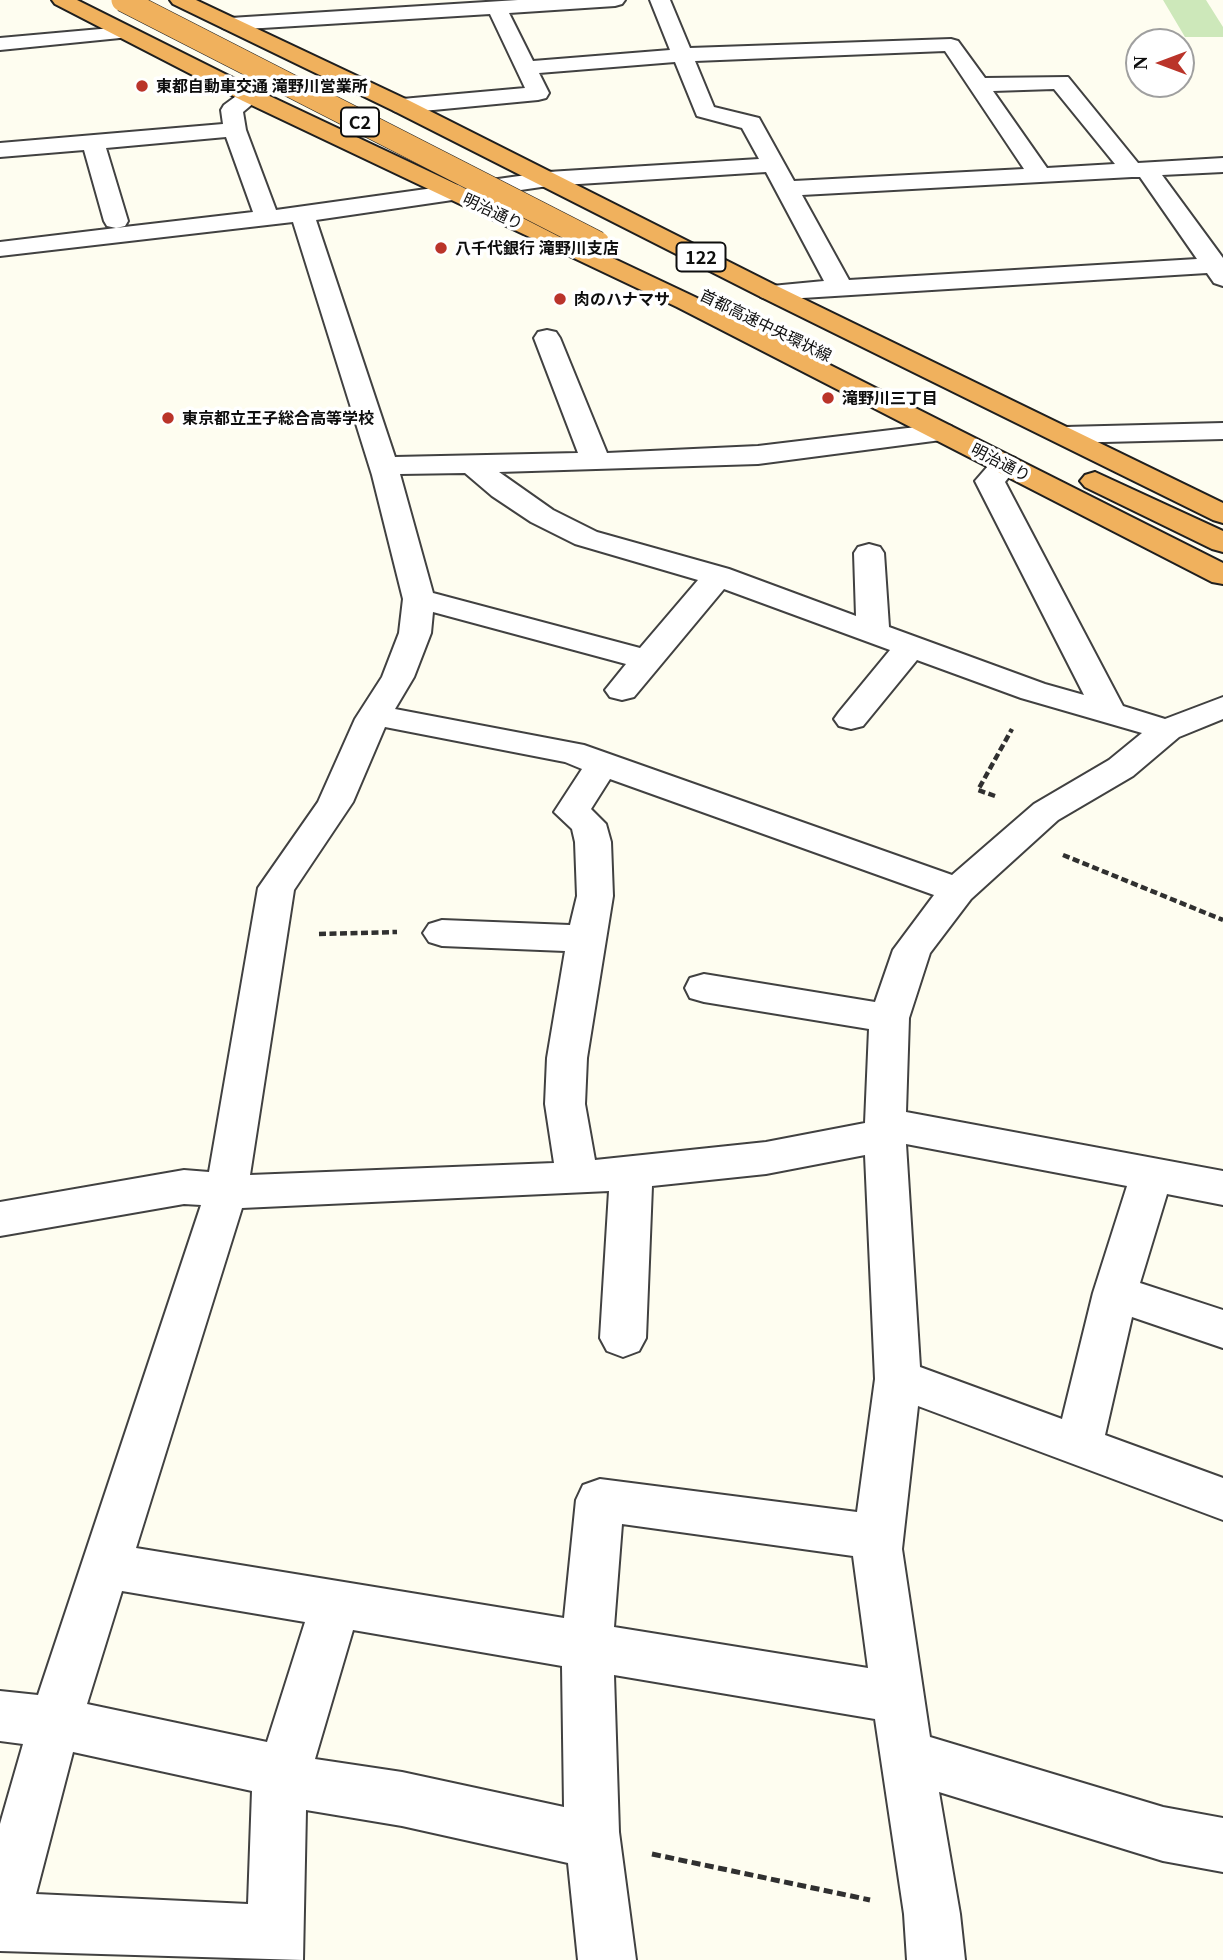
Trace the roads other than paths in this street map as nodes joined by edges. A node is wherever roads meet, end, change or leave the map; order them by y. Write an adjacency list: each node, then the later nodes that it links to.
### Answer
1 (62, 0): 9 (highway, 明治通り / 122)
2 (123, 0): 44 (highway, 首都高速中央環状線 / C2, bridge)
3 (180, 0): 8 (highway, 122)
4 (615, 0): 7 (street)
5 (660, 0): 11 (street)
6 (372, 8): 7 (street); 8 (street)
7 (497, 8): 12 (street)
8 (232, 12): 15 (highway, 122)
9 (123, 33): 10 (street); 14 (highway, 明治通り / 122)
10 (0, 44)
11 (681, 55): 12 (street); 13 (street); 20 (street)
12 (525, 68): 15 (street)
13 (979, 85): 21 (street); 22 (street)
14 (251, 96): 16 (street); 25 (highway, 明治通り / 122)
15 (402, 106): 23 (highway, 122)
16 (235, 130): 17 (street); 27 (street)
17 (93, 141): 18 (street); 28 (street)
18 (0, 150)
19 (1223, 164): 21 (street)
20 (772, 165): 23 (street); 24 (street)
21 (1139, 170): 22 (street); 31 (street)
22 (1040, 176): 24 (street)
23 (548, 179): 25 (street); 33 (highway, 122)
24 (785, 189): 32 (street)
25 (452, 192): 26 (street); 36 (highway, 明治通り / 122)
26 (302, 214): 27 (street); 41 (street)
27 (267, 218): 30 (street)
28 (116, 221)
29 (606, 241): 43 (highway, 首都高速中央環状線)
30 (0, 249)
31 (1220, 270): 32 (street)
32 (840, 287): 33 (street)
33 (770, 292): 37 (highway, 122)
34 (547, 338): 38 (street)
35 (1223, 430): 37 (street)
36 (941, 432): 38 (street); 40 (highway, 明治通り / 122)
37 (1065, 435): 42 (highway, 122)
38 (596, 462): 39 (street)
39 (472, 464): 41 (street); 47 (street)
40 (1005, 464): 46 (highway, 明治通り / 122); 54 (street)
41 (383, 466): 48 (street)
42 (1223, 514)
43 (1223, 543)
44 (1223, 551)
45 (869, 553): 49 (street)
46 (1223, 575)
47 (718, 576): 49 (street); 51 (street)
48 (419, 599): 51 (street); 55 (street)
49 (873, 633): 50 (street)
50 (910, 647): 54 (street); 56 (street)
51 (647, 660): 52 (street)
52 (622, 690)
53 (1223, 707): 57 (street)
54 (1110, 714): 57 (street)
55 (375, 715): 58 (street); 69 (street)
56 (851, 719)
57 (1167, 730): 59 (street)
58 (603, 764): 59 (street); 61 (street)
59 (958, 890): 63 (street)
60 (442, 933): 61 (street)
61 (586, 939): 67 (street)
62 (704, 988): 63 (street)
63 (888, 1018): 64 (street)
64 (886, 1130): 65 (street); 66 (street); 74 (street)
65 (631, 1173): 67 (street); 73 (street)
66 (1152, 1173): 68 (street); 71 (street)
67 (578, 1178): 69 (street)
68 (1223, 1188)
69 (227, 1189): 70 (street); 78 (street)
70 (0, 1219)
71 (1115, 1293): 72 (street); 75 (street)
72 (1223, 1329)
73 (622, 1338)
74 (898, 1379): 75 (street); 77 (street)
75 (1079, 1447): 76 (street)
76 (1223, 1499)
77 (878, 1537): 80 (street); 81 (street)
78 (106, 1566): 79 (street); 83 (street)
79 (336, 1604): 80 (street); 85 (street)
80 (587, 1647): 81 (street); 86 (street)
81 (899, 1698): 84 (street)
82 (0, 1716): 83 (street)
83 (55, 1723): 85 (street); 88 (street)
84 (906, 1756): 87 (street); 89 (street)
85 (283, 1776): 86 (street); 90 (street)
86 (593, 1841): 91 (street)
87 (1223, 1845)
88 (1, 1922): 90 (street)
89 (934, 1937)
90 (274, 1946)
91 (603, 1959)

